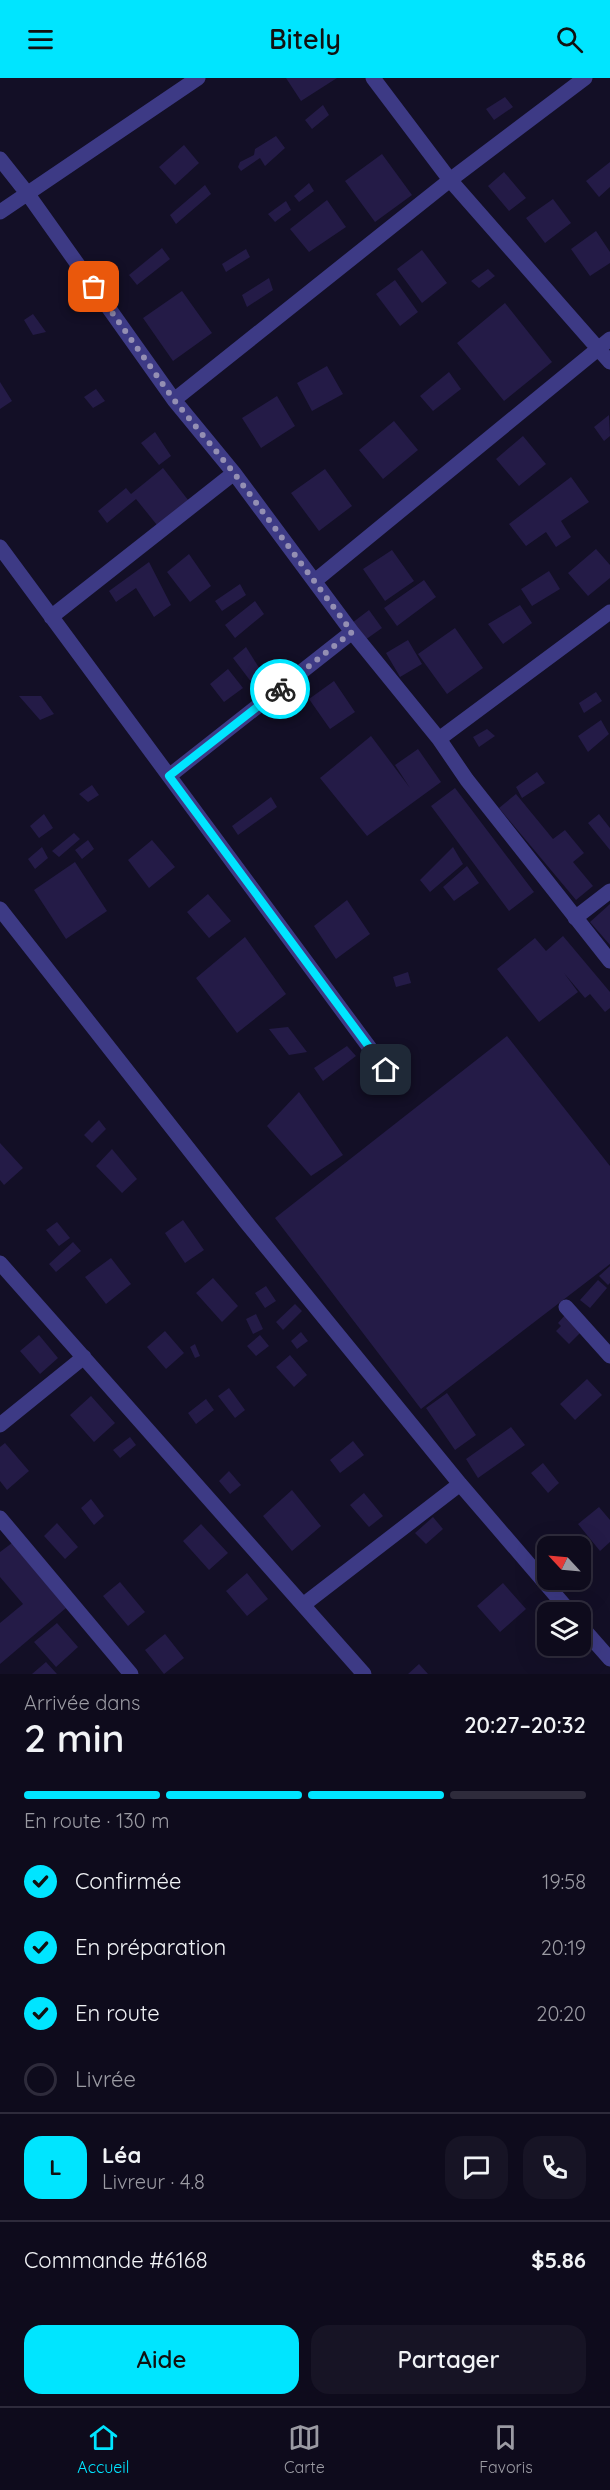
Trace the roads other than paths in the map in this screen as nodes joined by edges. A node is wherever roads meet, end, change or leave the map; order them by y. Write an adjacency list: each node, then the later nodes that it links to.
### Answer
1 (198, 78): 6 (street)
2 (373, 78): 5 (street)
3 (585, 78): 5 (street)
4 (0, 159): 6 (street)
5 (450, 180): 8 (street); 10 (street)
6 (27, 193): 7 (street); 10 (street)
7 (0, 212)
8 (604, 344): 9 (street); 13 (street)
9 (610, 362)
10 (174, 400): 11 (street)
11 (234, 473): 13 (street); 15 (street)
12 (0, 547): 15 (street)
13 (316, 580): 16 (street)
14 (610, 612): 17 (street)
15 (51, 617): 18 (street)
16 (352, 632): 17 (street); 18 (street)
17 (439, 739): 21 (street)
18 (169, 776): 23 (street)
19 (610, 891): 21 (street)
20 (0, 909): 29 (street)
21 (575, 918): 22 (street)
22 (610, 962)
23 (386, 1070)
24 (0, 1263): 27 (street)
25 (566, 1307): 26 (street)
26 (610, 1356)
27 (84, 1357): 28 (street); 32 (street)
28 (0, 1425)
29 (460, 1484): 31 (street); 32 (street)
30 (0, 1518): 35 (street)
31 (561, 1602)
32 (303, 1605): 36 (street)
33 (591, 1637): 34 (street)
34 (610, 1659)
35 (131, 1674)
36 (364, 1674)

